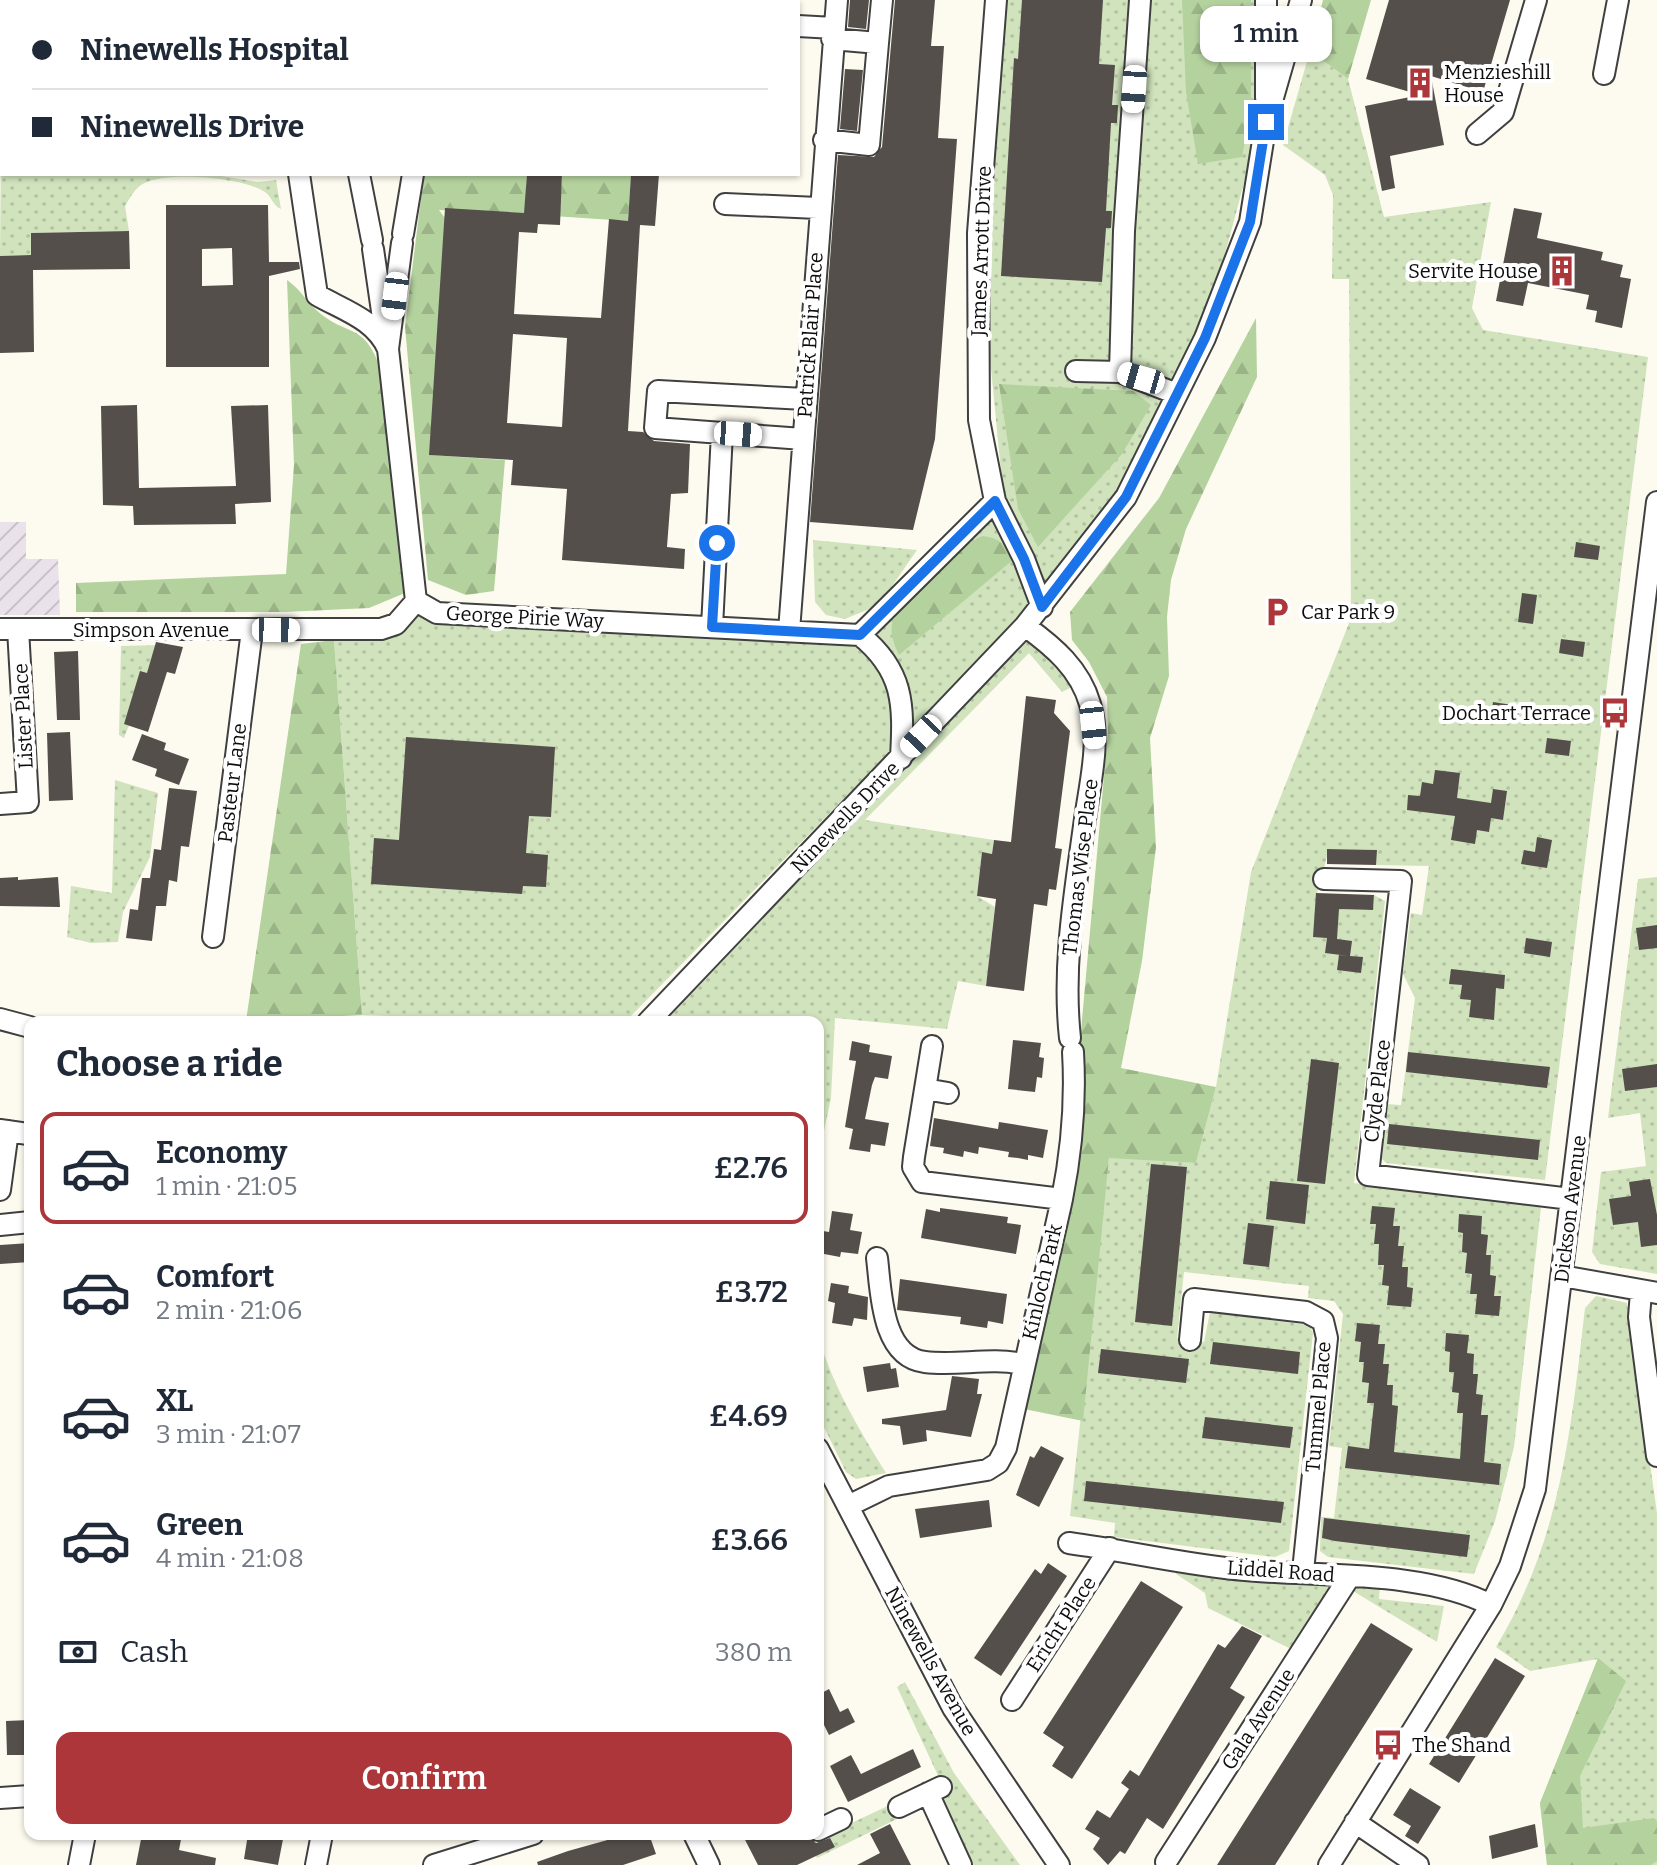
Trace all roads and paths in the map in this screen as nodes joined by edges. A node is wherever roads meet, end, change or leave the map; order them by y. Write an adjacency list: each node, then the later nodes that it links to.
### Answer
1 (837, 0): 10 (street, Patrick Blair Place)
2 (882, 0): 11 (street)
3 (996, 0): 28 (street, James Arrott Drive)
4 (1140, 0): 23 (street)
5 (1266, 0): 13 (street)
6 (1301, 0): 13 (street, Ninewells Drive)
7 (1536, 0): 14 (street)
8 (1618, 0): 12 (street)
9 (800, 26): 10 (street)
10 (833, 34): 11 (street); 15 (street, Patrick Blair Place)
11 (878, 43): 15 (street)
12 (1604, 74)
13 (1266, 122): 24 (street, Ninewells Drive)
14 (1477, 134)
15 (824, 140): 20 (street, Patrick Blair Place)
16 (299, 176): 21 (street)
17 (359, 176): 21 (street)
18 (413, 176): 21 (street)
19 (725, 204): 20 (street)
20 (818, 208): 25 (street, Patrick Blair Place)
21 (388, 349): 31 (street)
22 (1076, 371): 23 (street)
23 (1120, 372): 24 (street)
24 (1177, 394): 32 (street, Ninewells Drive)
25 (805, 399): 26 (street); 27 (street, Patrick Blair Place)
26 (722, 433): 27 (street); 34 (street)
27 (803, 439): 37 (street, Patrick Blair Place)
28 (995, 501): 32 (street, James Arrott Drive); 38 (street)
29 (1657, 502): 30 (street, Dickson Avenue)
30 (1652, 588): 52 (street, Dickson Avenue)
31 (416, 601): 34 (street, George Pirie Way); 36 (street, Simpson Avenue)
32 (1042, 607): 33 (street, Ninewells Drive)
33 (1025, 626): 39 (street, Ninewells Drive); 51 (street, Thomas Wise Place)
34 (712, 627): 37 (street, George Pirie Way)
35 (9, 629): 36 (street, Simpson Avenue); 40 (street, Lister Place)
36 (252, 630): 42 (street, Pasteur Lane)
37 (789, 631): 38 (street, George Pirie Way)
38 (860, 635): 39 (street)
39 (901, 758): 43 (street, Ninewells Drive)
40 (0, 804)
41 (1324, 879): 52 (street, Clyde Place)
42 (213, 937)
43 (654, 1016)
44 (0, 1019): 45 (street)
45 (24, 1025)
46 (932, 1046): 47 (street, Kinloch Park)
47 (925, 1089): 48 (street); 51 (street, Kinloch Park)
48 (948, 1093)
49 (12, 1132): 50 (street)
50 (0, 1190)
51 (1062, 1199): 59 (street, Kinloch Park)
52 (1571, 1199): 56 (street, Dickson Avenue)
53 (24, 1223): 54 (street)
54 (0, 1225)
55 (877, 1258): 59 (street, Kinloch Park)
56 (1562, 1276): 57 (street); 67 (street, Dickson Avenue)
57 (1649, 1292): 60 (street)
58 (1190, 1340): 65 (street, Tummel Place)
59 (1023, 1364): 62 (street, Kinloch Park)
60 (1657, 1456)
61 (824, 1460): 62 (street, Ninewells Avenue)
62 (848, 1506): 83 (street, Ninewells Avenue)
63 (1069, 1543): 64 (street, Liddel Road)
64 (1110, 1548): 65 (street, Liddel Road); 68 (street, Ericht Place)
65 (1303, 1571): 66 (street, Liddel Road)
66 (1350, 1576): 67 (street, Liddel Road); 77 (street, Gala Avenue)
67 (1491, 1605): 72 (street, Dickson Avenue)
68 (1012, 1700)
69 (24, 1796): 70 (street)
70 (0, 1798)
71 (899, 1807): 82 (street)
72 (1355, 1822): 84 (street, Dickson Avenue); 85 (street)
73 (84, 1840): 78 (street)
74 (321, 1840): 79 (street)
75 (514, 1840): 80 (street)
76 (697, 1840): 81 (street)
77 (1166, 1862)
78 (79, 1865)
79 (316, 1865)
80 (434, 1865)
81 (709, 1865)
82 (961, 1865)
83 (1059, 1865)
84 (1329, 1865)
85 (1418, 1865)

